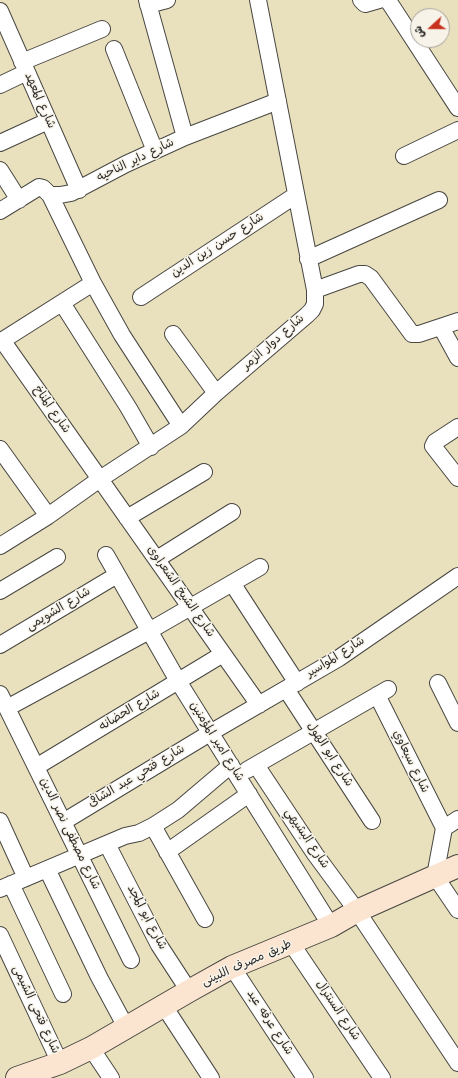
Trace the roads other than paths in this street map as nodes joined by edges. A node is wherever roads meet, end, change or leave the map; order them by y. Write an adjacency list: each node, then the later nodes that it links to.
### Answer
1 (167, 0): 6 (street)
2 (258, 0): 13 (street, شارع دوار الزمر)
3 (379, 0): 5 (street)
4 (386, 0): 14 (street)
5 (362, 1)
6 (147, 3): 17 (street)
7 (0, 11): 9 (street, شارع المعهد)
8 (102, 29): 11 (street)
9 (4, 31): 11 (street, شارع المعهد)
10 (114, 49): 19 (street)
11 (24, 67): 12 (street); 15 (street, شارع المعهد)
12 (0, 85)
13 (278, 101): 17 (street, شارع داير الناحيه); 24 (street, شارع دوار الزمر)
14 (458, 108)
15 (48, 121): 18 (street); 22 (street, شارع المعهد)
16 (458, 130): 20 (street)
17 (185, 137): 19 (street, شارع داير الناحيه)
18 (0, 143)
19 (155, 151): 22 (street, شارع داير الناحيه)
20 (404, 156)
21 (0, 170): 25 (street)
22 (78, 190): 23 (street, شارع داير الناحيه)
23 (50, 195): 25 (street, شارع داير الناحيه); 29 (street)
24 (296, 195): 28 (street, شارع دوار الزمر); 31 (street, شارع حسن زين الدين)
25 (19, 200): 27 (street, شارع داير الناحيه)
26 (438, 200): 28 (street)
27 (0, 211)
28 (308, 258): 30 (street, شارع دوار الزمر)
29 (93, 283): 32 (street); 39 (street)
30 (315, 290): 34 (street); 38 (street, شارع دوار الزمر)
31 (141, 297)
32 (62, 303): 36 (street); 41 (street)
33 (458, 321): 34 (street)
34 (441, 327): 37 (street)
35 (173, 334): 38 (street)
36 (1, 341): 45 (street, شارع المناخ)
37 (458, 358)
38 (216, 393): 39 (street, شارع دوار الزمر)
39 (181, 426): 41 (street, شارع دوار الزمر)
40 (458, 427): 44 (street)
41 (151, 447): 45 (street, شارع دوار الزمر)
42 (0, 449): 47 (street)
43 (204, 472): 48 (street)
44 (458, 478)
45 (100, 479): 47 (street, شارع دوار الزمر); 48 (street, شارع الشيخ الشعراوى)
46 (232, 512): 52 (street)
47 (48, 516): 49 (street, شارع دوار الزمر)
48 (127, 518): 52 (street, شارع الشيخ الشعراوى)
49 (0, 546)
50 (106, 555): 54 (street, شارع امير المؤمنين)
51 (57, 557): 57 (street)
52 (157, 559): 58 (street, شارع الشيخ الشعراوى)
53 (260, 567): 56 (street)
54 (117, 575): 59 (street, شارع امير المؤمنين); 60 (street, شارع الشويمى)
55 (458, 576): 64 (street, شارع المواسير)
56 (232, 583): 58 (street); 64 (street, شارع ابو الهول)
57 (0, 591)
58 (190, 607): 59 (street); 61 (street, شارع الشيخ الشعراوى)
59 (149, 631): 62 (street, شارع امير المؤمنين); 67 (street)
60 (0, 645)
61 (223, 654): 62 (street, شارع الحضانه); 66 (street, شارع الشيخ الشعراوى)
62 (178, 681): 70 (street, شارع امير المؤمنين); 72 (street, شارع الحضانه)
63 (438, 683): 68 (street)
64 (291, 686): 66 (street, شارع المواسير); 69 (street, شارع ابو الهول)
65 (0, 694): 67 (street, شارع مصطفى نصر الدين)
66 (259, 705): 70 (street, شارع المواسير)
67 (7, 708): 72 (street, شارع مصطفى نصر الدين)
68 (458, 723)
69 (314, 732): 71 (street); 77 (street, شارع ابو الهول); 80 (street, شارع سبعاوي)
70 (210, 733): 73 (street, شارع امير المؤمنين); 78 (street, شارع فتحي عبد الشافى)
71 (256, 765): 73 (street); 90 (street, شارع البشيهي)
72 (36, 767): 78 (street, شارع مصطفى نصر الدين)
73 (234, 771): 74 (street, شارع امير المؤمنين); 79 (street)
74 (248, 794): 82 (street); 92 (street, شارع امير المؤمنين)
75 (458, 819): 80 (street)
76 (0, 821): 87 (street)
77 (372, 821)
78 (63, 822): 83 (street, شارع مصطفى نصر الدين)
79 (153, 826): 81 (street); 82 (street)
80 (444, 828): 86 (street)
81 (107, 844): 83 (street); 97 (street, شارع ابو المجد)
82 (167, 852): 91 (street)
83 (79, 855): 85 (street); 95 (street, شارع مصطفى نصر الدين)
84 (458, 866): 86 (street, طريق مصرف اللبينى)
85 (47, 869): 87 (street); 100 (street)
86 (435, 876): 89 (street); 90 (street, طريق مصرف اللبينى)
87 (26, 878): 88 (street)
88 (6, 886): 98 (street)
89 (458, 910)
90 (358, 911): 92 (street, طريق مصرف اللبينى); 103 (street, شارع البشيهي)
91 (205, 919)
92 (331, 926): 94 (street, طريق مصرف اللبينى)
93 (0, 935): 102 (street, شارع فتحى الشيمى)
94 (291, 944): 96 (street, طريق مصرف اللبينى); 108 (street, شارع السنترال)
95 (131, 960)
96 (232, 967): 97 (street, طريق مصرف اللبينى); 107 (street, شارع عرفه عيد)
97 (189, 991): 99 (street, طريق مصرف اللبينى)
98 (63, 994)
99 (164, 1006): 100 (street, طريق مصرف اللبينى); 106 (street)
100 (127, 1029): 101 (street, طريق مصرف اللبينى)
101 (91, 1048): 102 (street, طريق مصرف اللبينى); 105 (street)
102 (60, 1063): 104 (street, طريق مصرف اللبينى)
103 (458, 1063)
104 (31, 1076)
105 (111, 1078)
106 (211, 1078)
107 (305, 1078)
108 (382, 1078)

